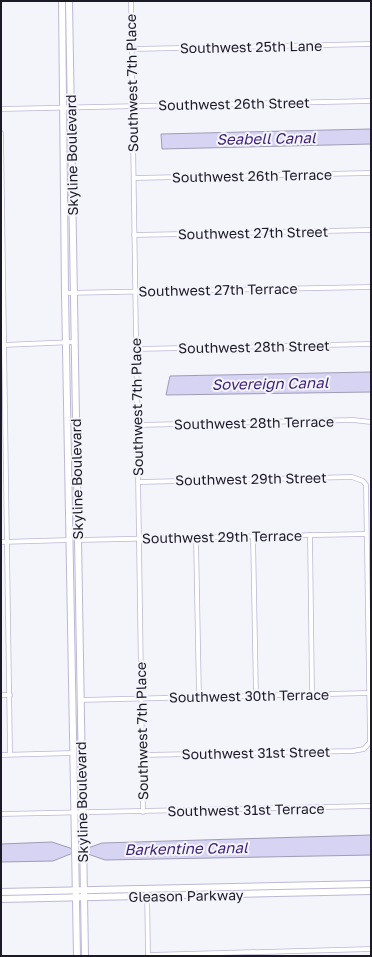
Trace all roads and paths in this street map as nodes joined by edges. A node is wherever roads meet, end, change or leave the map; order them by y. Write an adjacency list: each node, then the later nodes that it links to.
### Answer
1 (62, 1): 8 (street, Skyline Boulevard)
2 (70, 1): 9 (street, Skyline Boulevard)
3 (131, 1): 5 (street, Southwest 7th Place)
4 (371, 44): 5 (street, Southwest 25th Lane)
5 (132, 49): 7 (street, Southwest 7th Place)
6 (371, 101): 7 (street, Southwest 26th Street)
7 (132, 106): 9 (street, Southwest 26th Street); 13 (street, Southwest 7th Place)
8 (63, 108): 9 (street, Southwest 26th Street); 10 (street, Southwest 26th Street); 18 (street, Skyline Boulevard)
9 (71, 108): 19 (street, Skyline Boulevard)
10 (1, 109)
11 (1, 133): 23 (street)
12 (371, 173): 13 (street, Southwest 26th Terrace)
13 (134, 178): 15 (street, Southwest 7th Place)
14 (371, 230): 15 (street, Southwest 27th Street)
15 (134, 235): 17 (street, Southwest 7th Place)
16 (371, 287): 17 (street, Southwest 27th Terrace)
17 (135, 292): 19 (street, Southwest 27th Terrace); 24 (street, Southwest 7th Place)
18 (65, 293): 19 (street, Southwest 27th Terrace); 20 (street, Skyline Boulevard)
19 (74, 293): 21 (street, Skyline Boulevard)
20 (67, 342): 21 (street); 23 (street); 36 (street, Skyline Boulevard)
21 (74, 342): 37 (street, Skyline Boulevard)
22 (371, 344): 24 (street, Southwest 28th Street)
23 (2, 345): 26 (street)
24 (136, 349): 27 (street, Southwest 7th Place)
25 (371, 422): 27 (street, Southwest 28th Terrace)
26 (3, 424): 29 (street)
27 (138, 425): 30 (street, Southwest 7th Place)
28 (1, 482): 29 (street)
29 (6, 482): 39 (street)
30 (139, 482): 31 (street, Southwest 29th Street); 35 (street, Southwest 7th Place)
31 (366, 534): 32 (street, Southwest 29th Terrace); 40 (street)
32 (310, 535): 33 (street, Southwest 29th Terrace); 42 (street)
33 (253, 536): 34 (street, Southwest 29th Terrace); 45 (street)
34 (196, 538): 35 (street, Southwest 29th Terrace); 46 (street)
35 (139, 539): 37 (street, Southwest 29th Terrace); 47 (street, Southwest 7th Place)
36 (70, 540): 37 (street); 39 (street); 48 (street, Skyline Boulevard)
37 (78, 540): 49 (street, Skyline Boulevard)
38 (1, 542): 39 (street)
39 (7, 542): 44 (street)
40 (370, 617): 41 (street)
41 (369, 693): 42 (street, Southwest 30th Terrace); 54 (street, Southwest 31st Street)
42 (312, 694): 45 (street, Southwest 30th Terrace)
43 (1, 695): 44 (street)
44 (10, 695): 52 (street)
45 (256, 696): 46 (street, Southwest 30th Terrace)
46 (199, 697): 47 (street, Southwest 30th Terrace)
47 (142, 698): 49 (street, Southwest 30th Terrace); 54 (street, Southwest 7th Place)
48 (72, 700): 49 (street); 50 (street, Skyline Boulevard)
49 (80, 700): 51 (street, Skyline Boulevard)
50 (73, 753): 51 (street); 52 (street); 57 (street, Skyline Boulevard)
51 (81, 753): 58 (street, Skyline Boulevard)
52 (10, 754): 53 (street)
53 (1, 755)
54 (142, 755): 56 (street, Southwest 7th Place)
55 (371, 806): 56 (street, Southwest 31st Terrace)
56 (143, 812): 58 (street, Southwest 31st Terrace)
57 (74, 813): 58 (street, Southwest 31st Terrace); 59 (street, Southwest 31st Terrace); 62 (street, Skyline Boulevard)
58 (82, 813): 63 (street, Skyline Boulevard)
59 (1, 814)
60 (371, 884): 61 (street, Gleason Parkway)
61 (147, 889): 63 (street, Gleason Parkway); 66 (street)
62 (76, 890): 63 (street, Gleason Parkway); 64 (street, Gleason Parkway); 67 (street, Skyline Boulevard)
63 (84, 890): 68 (street, Skyline Boulevard)
64 (1, 892)
65 (371, 892): 66 (street, Gleason Parkway)
66 (147, 896): 68 (street, Gleason Parkway); 73 (street)
67 (76, 897): 68 (street, Gleason Parkway); 69 (street, Gleason Parkway); 75 (street, Skyline Boulevard)
68 (84, 897): 76 (street, Skyline Boulevard)
69 (1, 899)
70 (371, 949): 71 (street)
71 (318, 951): 72 (street); 77 (street)
72 (261, 954): 74 (street)
73 (148, 955): 74 (street)
74 (204, 955)
75 (77, 956)
76 (85, 956)
77 (318, 956)

